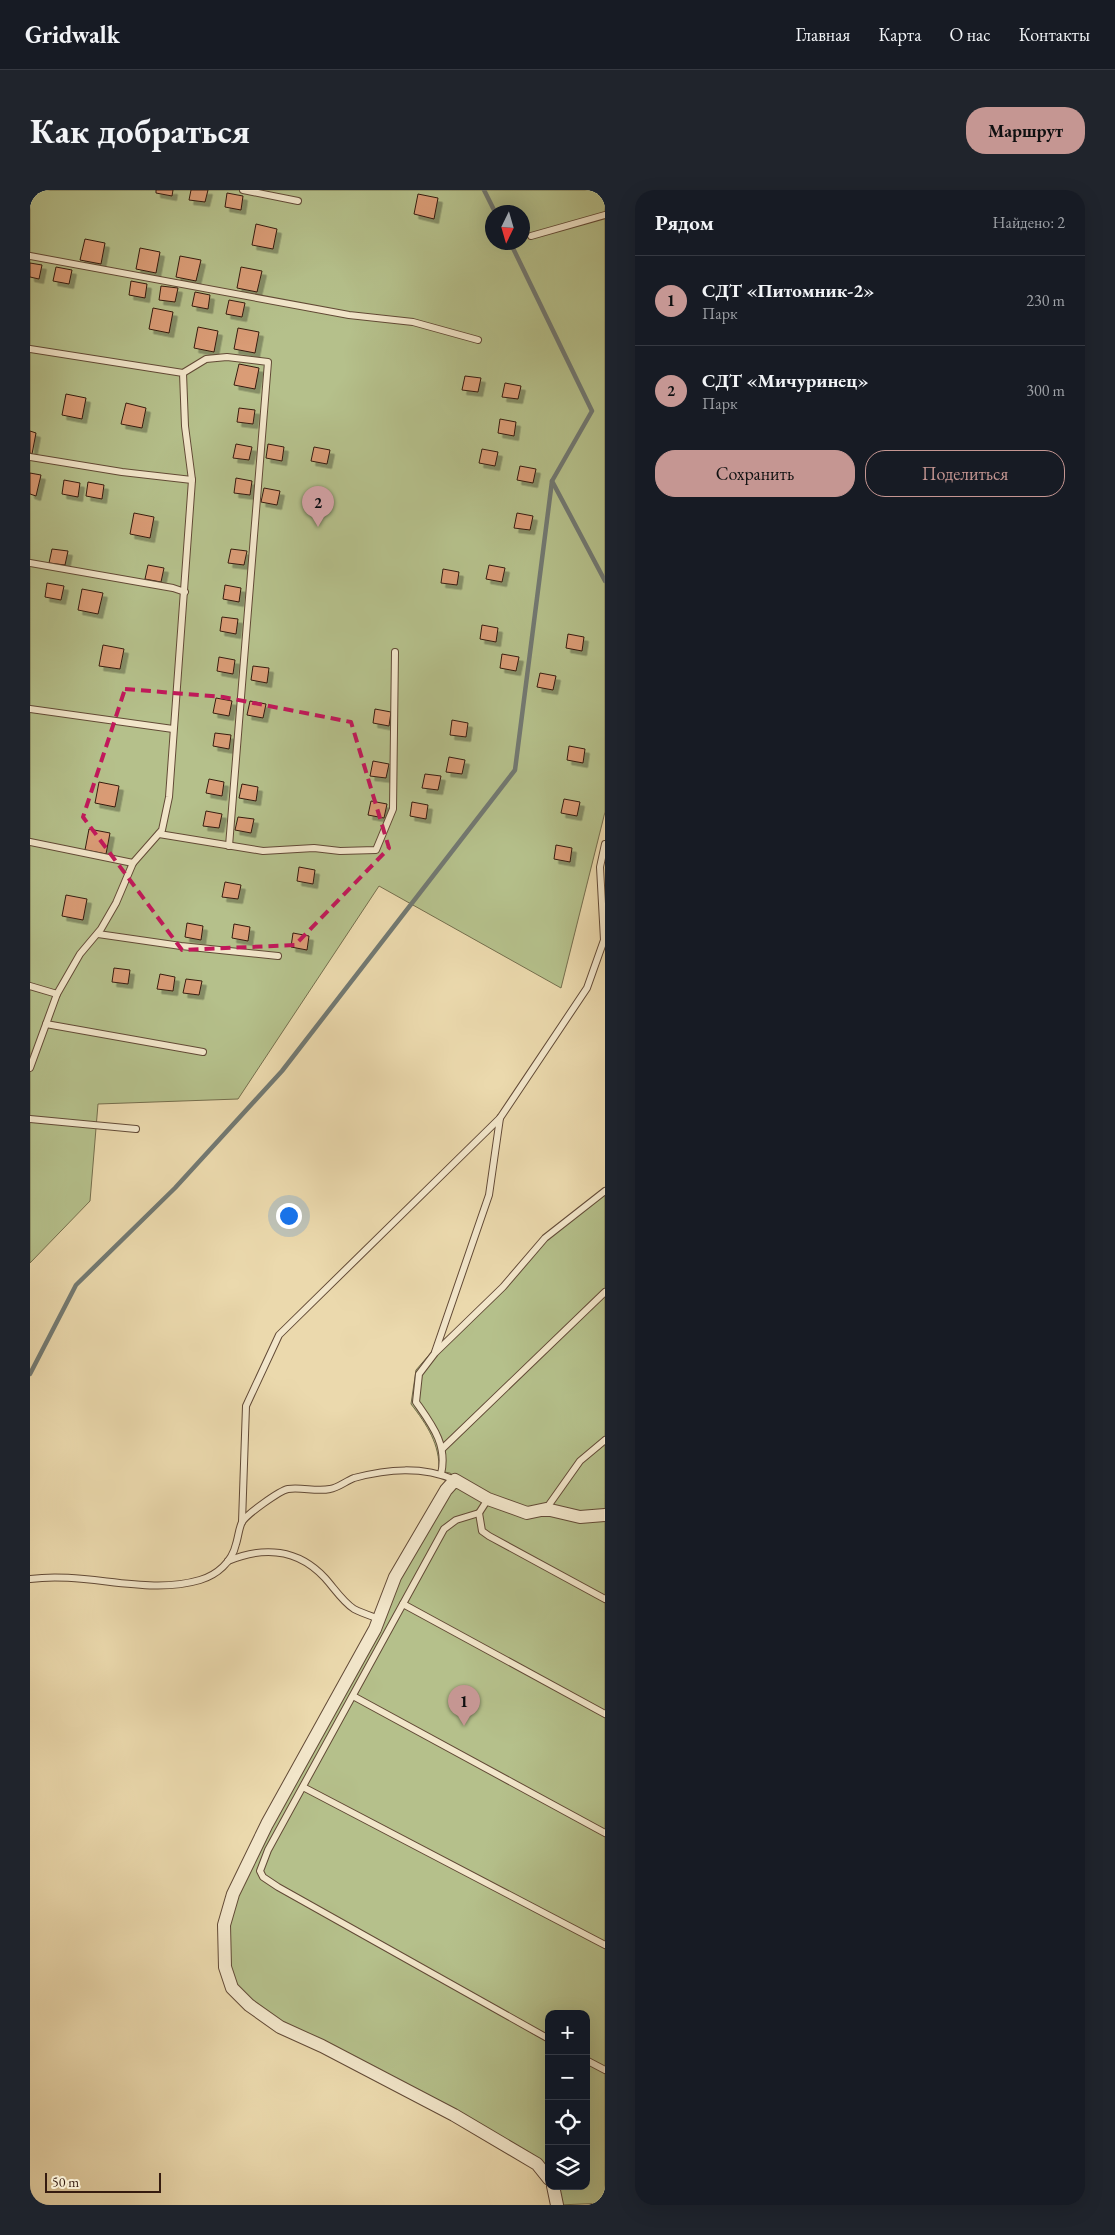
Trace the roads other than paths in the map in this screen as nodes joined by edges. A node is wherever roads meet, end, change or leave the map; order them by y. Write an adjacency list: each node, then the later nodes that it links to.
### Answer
1 (243, 190): 2 (lane)
2 (298, 201)
3 (605, 215): 4 (lane)
4 (531, 236)
5 (30, 256): 6 (lane)
6 (478, 340)
7 (30, 348): 8 (lane)
8 (183, 373): 10 (lane); 19 (lane)
9 (30, 457): 10 (lane)
10 (192, 480): 12 (lane)
11 (30, 563): 12 (lane)
12 (185, 592): 15 (lane)
13 (395, 652): 19 (lane)
14 (30, 709): 15 (lane)
15 (173, 729): 16 (lane)
16 (159, 834): 19 (lane); 20 (lane)
17 (30, 842): 20 (lane)
18 (605, 844): 28 (lane)
19 (229, 846)
20 (133, 863): 21 (lane)
21 (98, 934): 22 (lane); 24 (lane)
22 (278, 956)
23 (30, 986): 24 (lane)
24 (56, 994): 25 (lane)
25 (46, 1024): 26 (lane); 27 (lane)
26 (203, 1052)
27 (30, 1068)
28 (500, 1118): 33 (lane); 42 (lane)
29 (30, 1120): 30 (lane)
30 (136, 1129)
31 (605, 1191): 33 (lane)
32 (605, 1292): 35 (lane)
33 (435, 1353): 35 (lane)
34 (605, 1440): 39 (lane)
35 (442, 1449): 36 (lane)
36 (441, 1474): 37 (lane); 42 (lane)
37 (454, 1480): 38 (street); 47 (street)
38 (488, 1498): 39 (street); 40 (lane)
39 (546, 1509): 41 (street)
40 (479, 1513): 45 (lane); 46 (lane)
41 (605, 1515)
42 (242, 1522): 43 (lane)
43 (227, 1562): 44 (lane); 47 (lane)
44 (30, 1579)
45 (605, 1600)
46 (403, 1604): 48 (lane); 49 (lane)
47 (379, 1618): 56 (street)
48 (353, 1696): 50 (lane); 51 (lane)
49 (605, 1714)
50 (303, 1787): 52 (lane); 53 (lane)
51 (605, 1832)
52 (605, 1945)
53 (545, 2037)
54 (590, 2062): 55 (lane)
55 (605, 2070)
56 (545, 2174)
57 (554, 2190): 58 (street)
58 (557, 2205)

